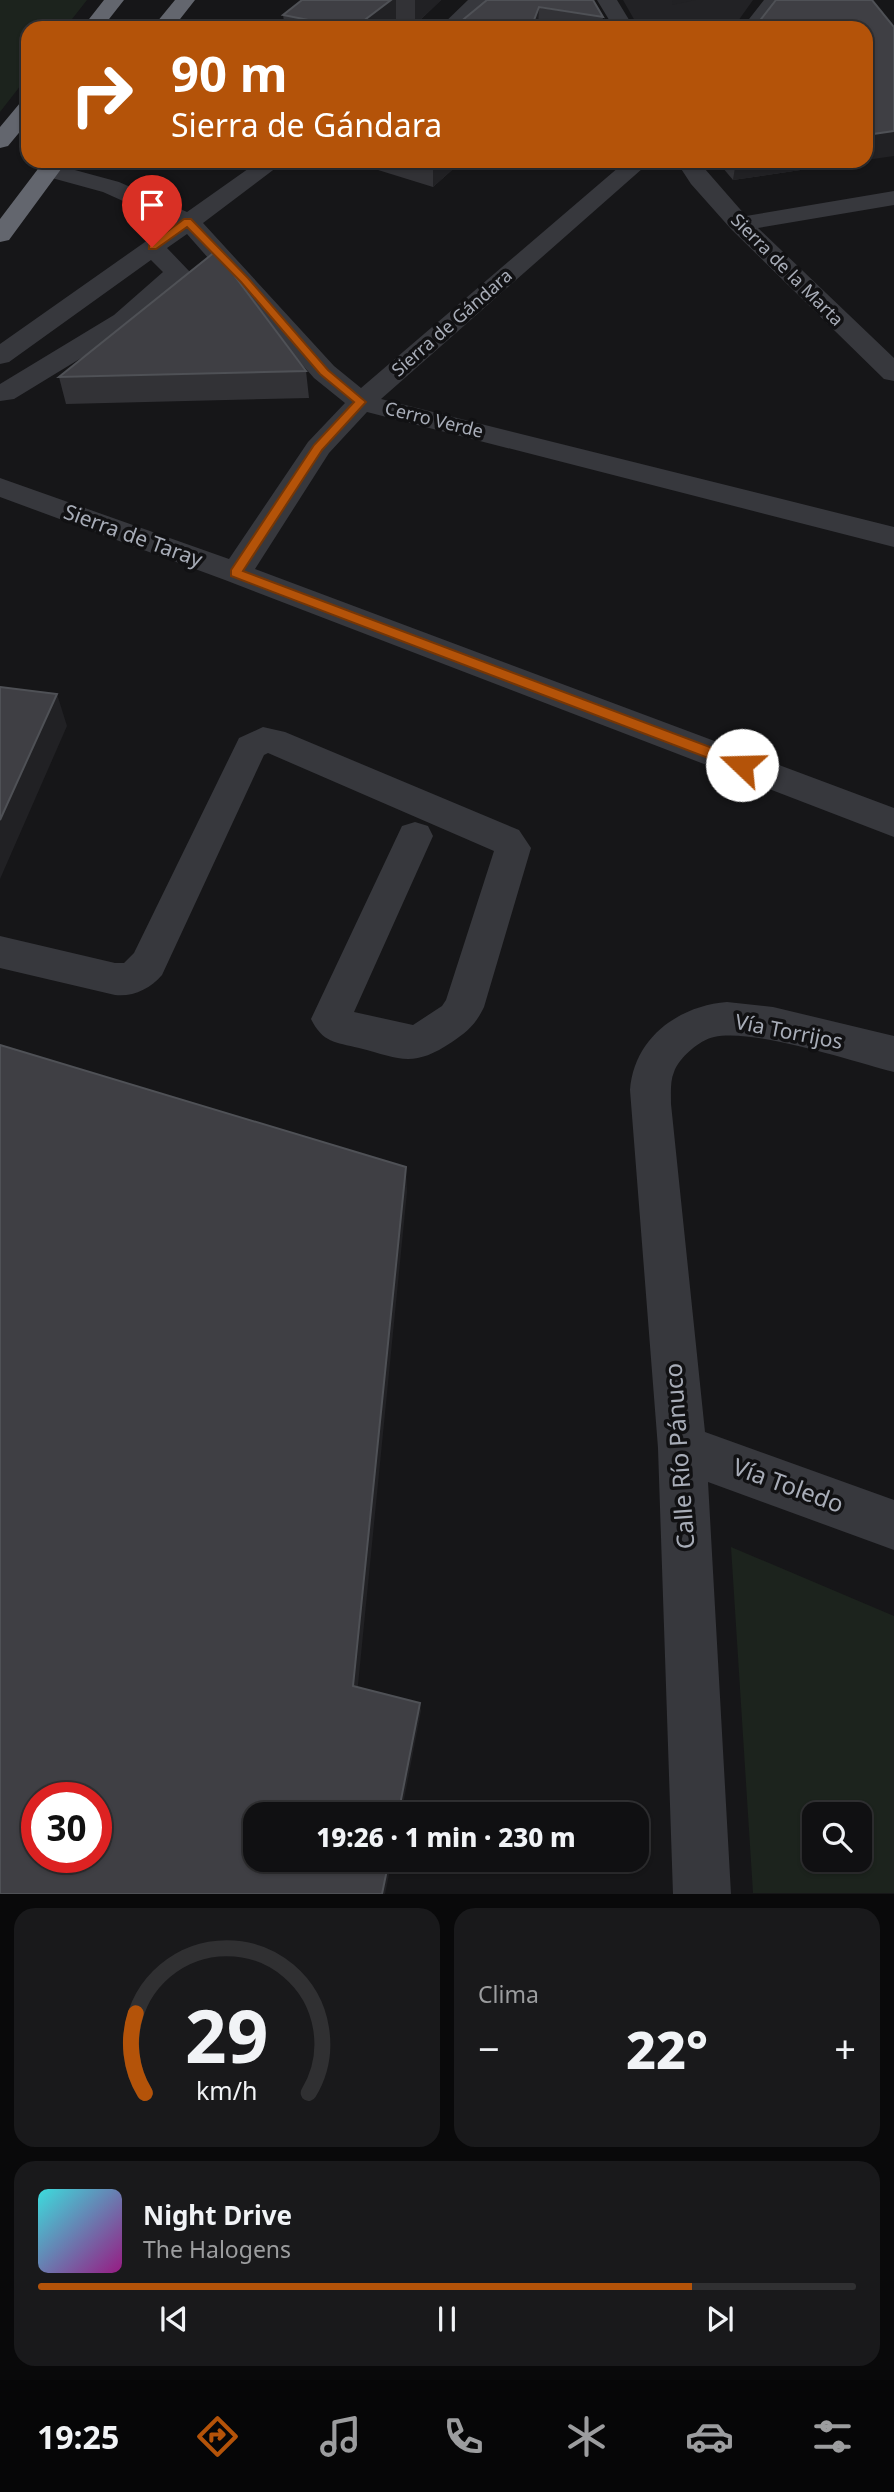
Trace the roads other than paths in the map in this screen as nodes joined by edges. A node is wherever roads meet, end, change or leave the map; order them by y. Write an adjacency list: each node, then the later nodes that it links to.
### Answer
1 (114, 0): 6 (highway)
2 (185, 0): 7 (highway)
3 (479, 0): 8 (street)
4 (607, 0): 9 (street)
5 (774, 0): 10 (street)
6 (98, 21)
7 (168, 21)
8 (456, 21)
9 (620, 21)
10 (758, 21)
11 (21, 116): 12 (highway)
12 (0, 141)
13 (51, 168): 21 (highway)
14 (61, 168): 19 (street, Cerro Verde)
15 (264, 168): 19 (street)
16 (632, 168): 26 (street, Sierra de Gándara)
17 (691, 168): 20 (street, Sierra de la Marta)
18 (894, 198): 20 (street)
19 (188, 222): 22 (street); 26 (street, Cerro Verde)
20 (740, 225): 24 (street, Sierra de la Marta)
21 (0, 235)
22 (152, 247): 23 (street); 25 (street)
23 (0, 356)
24 (894, 373)
25 (0, 393)
26 (361, 402): 28 (street, Cerro Verde); 29 (street, Sierra de Gándara)
27 (0, 487): 29 (street, Sierra de Taray)
28 (894, 537)
29 (236, 573): 30 (street, Sierra de Taray)
30 (894, 822)
31 (415, 836): 32 (street)
32 (0, 952)
33 (685, 1030): 34 (street, Vía Torrijos); 35 (street, Calle Río Pánuco)
34 (894, 1054)
35 (681, 1448): 36 (street, Vía Toledo); 37 (street, Calle Río Pánuco)
36 (894, 1525)
37 (702, 1894)

